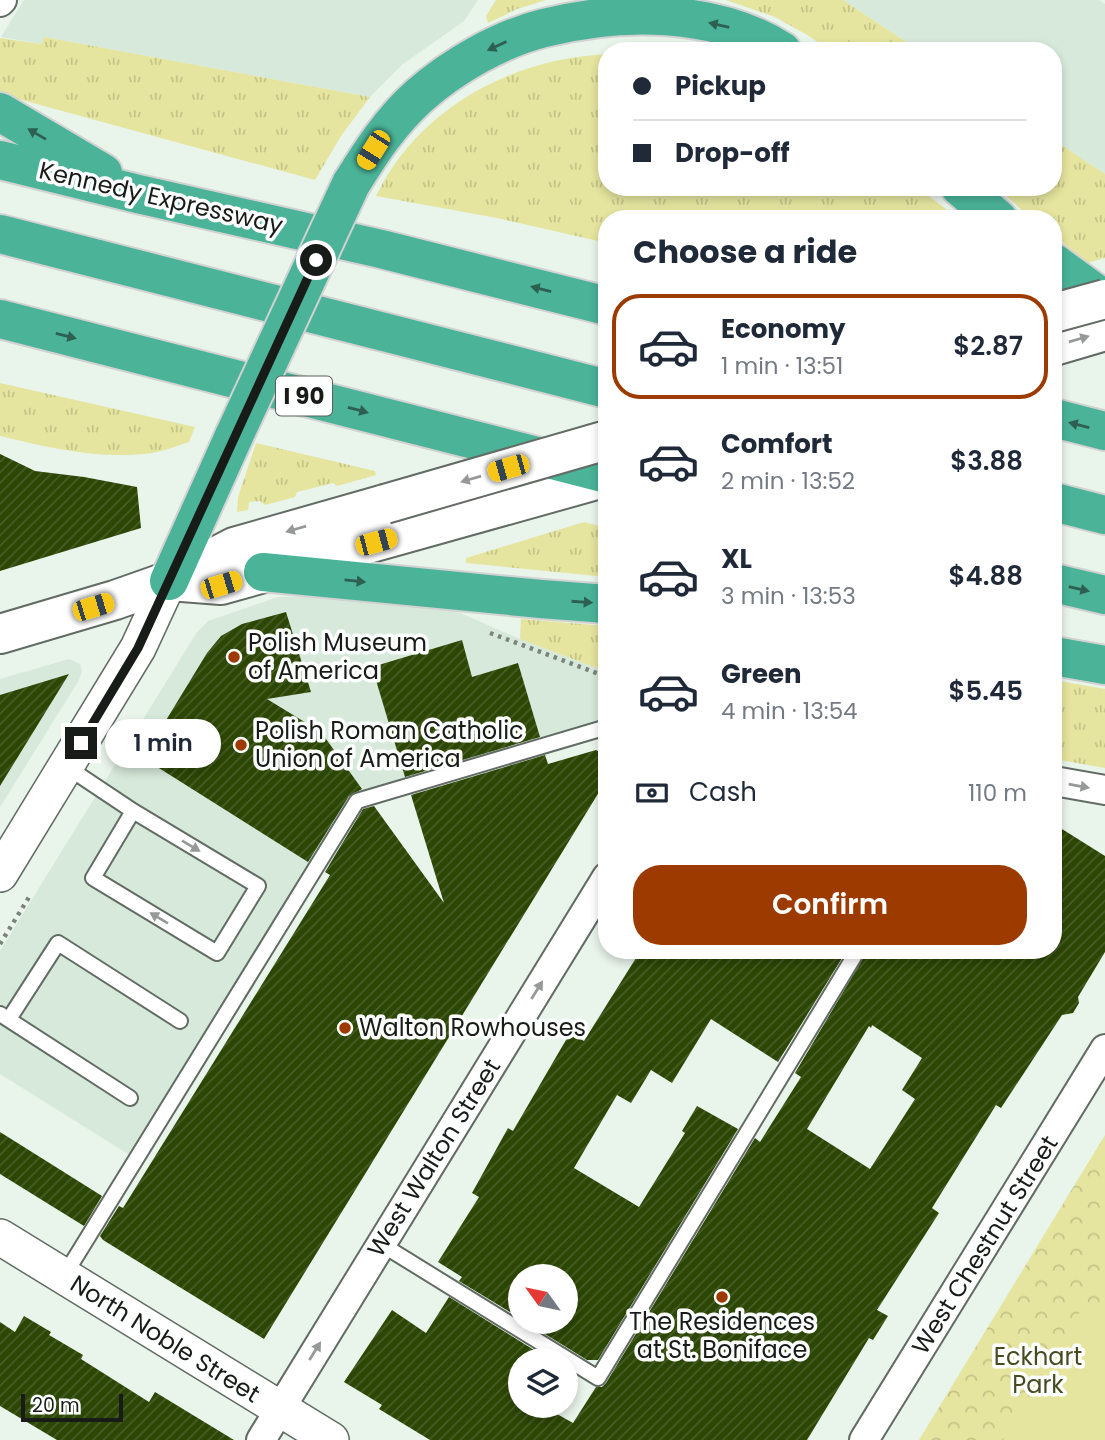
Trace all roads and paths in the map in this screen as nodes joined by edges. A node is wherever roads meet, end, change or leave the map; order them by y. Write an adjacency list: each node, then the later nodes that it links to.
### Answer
1 (763, 42): 24 (highway, one-way to 24, bridge)
2 (0, 112): 4 (highway, one-way to 2)
3 (0, 160): 4 (highway, Kennedy Expressway)
4 (138, 194): 10 (highway, Kennedy Expressway, one-way to 4)
5 (971, 196): 6 (highway)
6 (987, 210)
7 (0, 234): 15 (highway)
8 (1062, 269): 9 (highway)
9 (1105, 299): 11 (main road, bridge)
10 (598, 304)
11 (1062, 311)
12 (0, 319): 19 (highway, I 90, one-way to 19)
13 (1105, 331): 14 (main road, one-way to 13)
14 (1062, 344)
15 (598, 387)
16 (1062, 420): 17 (highway, one-way to 16)
17 (1105, 431)
18 (598, 443): 24 (main road, one-way to 24, bridge)
19 (598, 474)
20 (598, 479): 23 (main road)
21 (1062, 504): 22 (highway)
22 (1105, 515)
23 (263, 572): 24 (main road); 27 (highway, one-way to 27)
24 (169, 581): 29 (main road); 34 (street)
25 (1062, 585): 26 (highway, one-way to 26)
26 (1105, 595)
27 (598, 603)
28 (478, 629): 32 (path)
29 (0, 634)
30 (1062, 657): 31 (highway)
31 (1105, 665)
32 (598, 674)
33 (598, 730): 47 (lane)
34 (66, 767): 37 (lane); 38 (street)
35 (1062, 782): 36 (street, one-way to 36)
36 (1105, 790)
37 (133, 811): 37 (lane, one-way to 37)
38 (0, 874)
39 (598, 892): 46 (street, West Walton Street, one-way to 39)
40 (853, 959): 46 (lane)
41 (4, 1016): 42 (lane); 44 (lane)
42 (180, 1021)
43 (1105, 1049): 51 (street, West Chestnut Street)
44 (130, 1098)
45 (0, 1237): 47 (street, North Noble Street)
46 (381, 1244): 48 (street, West Walton Street, one-way to 46)
47 (64, 1276): 48 (street, North Noble Street)
48 (280, 1409): 49 (street, West Walton Street); 50 (street, North Noble Street)
49 (261, 1440)
50 (331, 1440)
51 (864, 1440)

